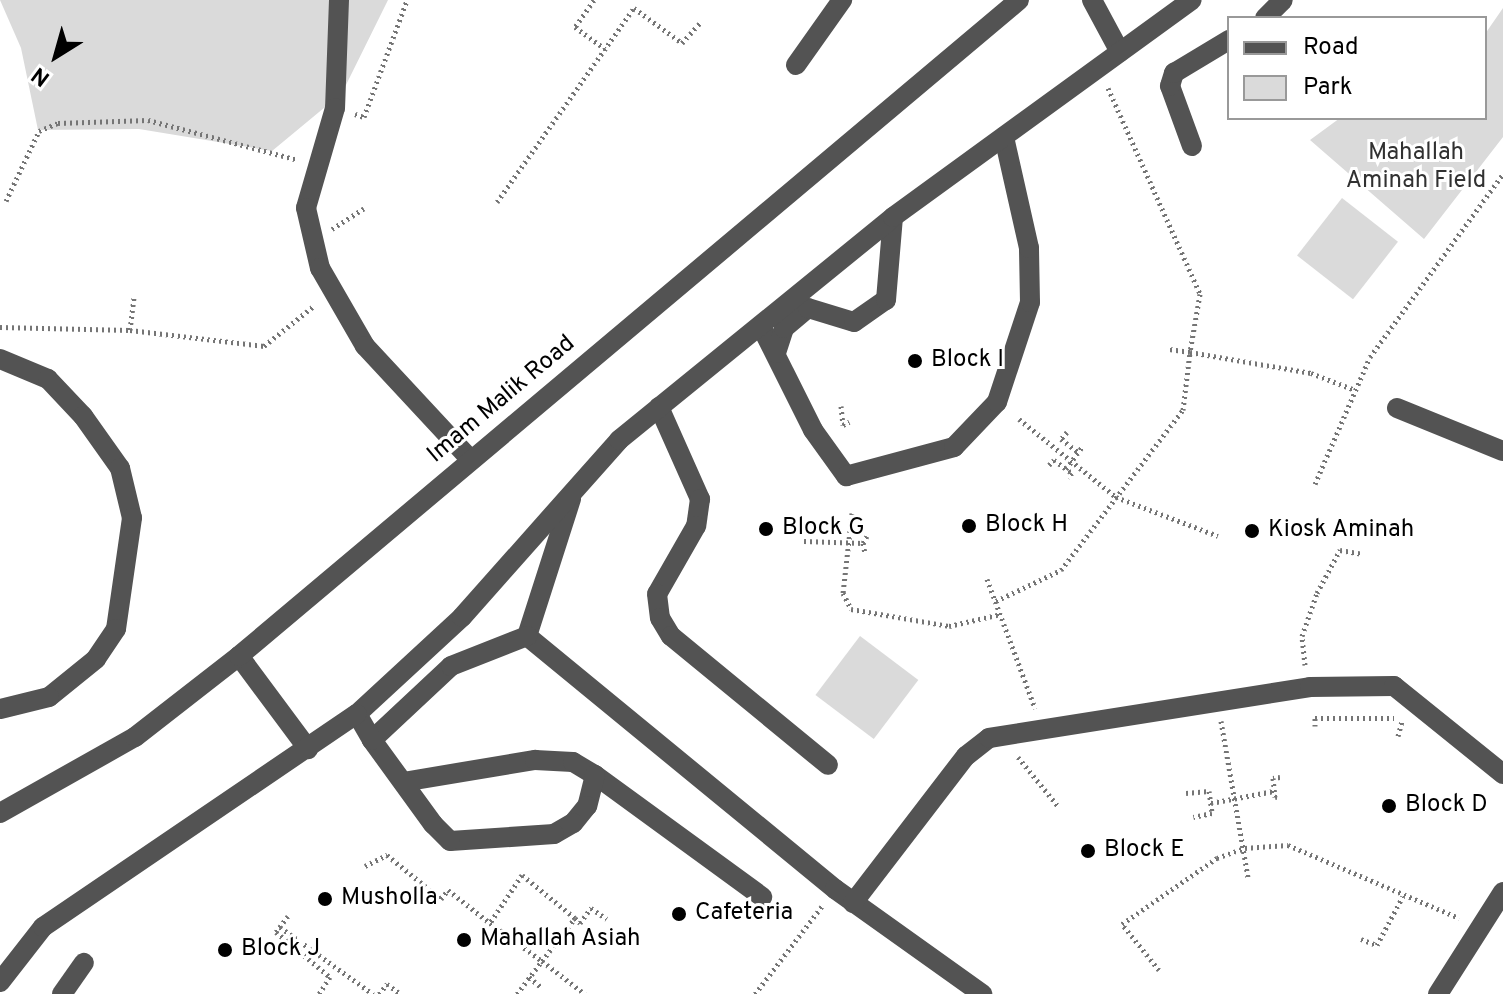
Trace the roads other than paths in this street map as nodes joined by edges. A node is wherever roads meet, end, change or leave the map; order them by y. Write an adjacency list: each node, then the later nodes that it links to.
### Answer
1 (339, 0): 18 (lane)
2 (842, 0): 8 (lane)
3 (1019, 0): 18 (lane, Imam Malik Road)
4 (1092, 0): 7 (lane)
5 (1192, 0): 7 (lane)
6 (1227, 41): 10 (lane)
7 (1120, 52): 9 (lane)
8 (796, 65)
9 (1004, 137): 11 (lane); 13 (lane)
10 (1192, 146)
11 (893, 217): 12 (lane); 13 (lane)
12 (761, 326): 13 (lane); 15 (lane)
13 (776, 353)
14 (0, 359): 22 (lane)
15 (659, 407): 19 (lane); 26 (lane)
16 (1397, 408): 17 (lane)
17 (1503, 451)
18 (471, 460): 21 (lane, Imam Malik Road)
19 (575, 486): 20 (lane); 23 (lane)
20 (527, 636): 24 (lane); 33 (lane)
21 (239, 656): 25 (lane); 30 (lane, Imam Malik Road)
22 (0, 709)
23 (357, 714): 24 (lane); 25 (lane)
24 (372, 740): 29 (lane)
25 (308, 749): 35 (lane)
26 (828, 765)
27 (1503, 774): 33 (lane)
28 (595, 775): 29 (lane); 29 (lane); 32 (lane)
29 (403, 782)
30 (0, 813)
31 (1503, 892): 38 (lane)
32 (762, 897)
33 (853, 903): 37 (lane)
34 (84, 963): 36 (lane)
35 (0, 982)
36 (62, 994)
37 (982, 994)
38 (1438, 994)

